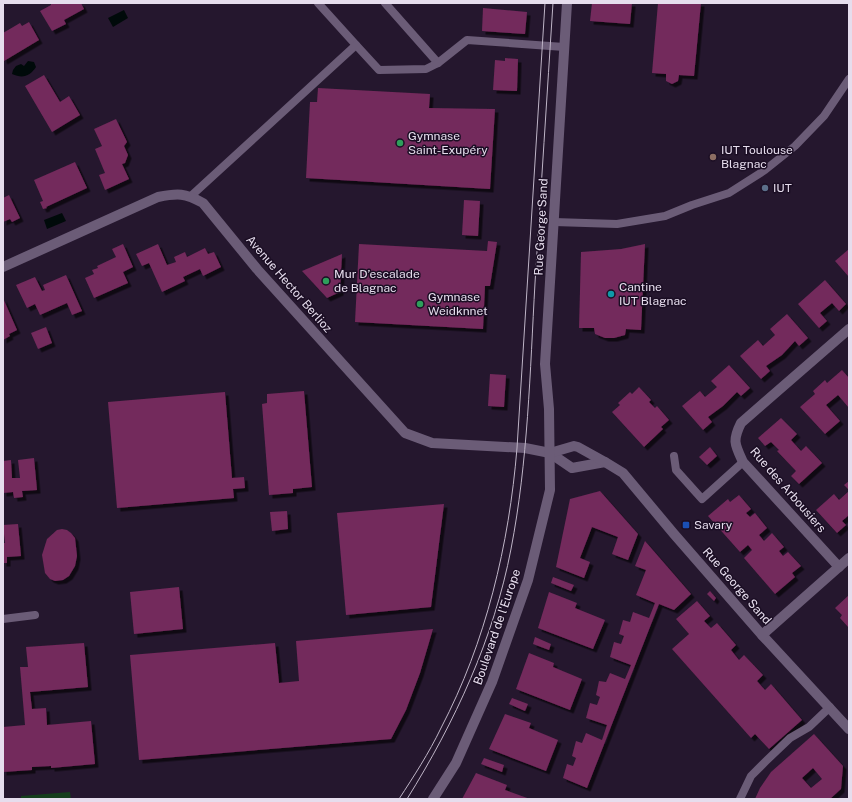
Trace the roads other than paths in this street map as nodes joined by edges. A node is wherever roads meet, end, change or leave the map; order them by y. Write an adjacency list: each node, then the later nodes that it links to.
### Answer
1 (318, 3): 4 (lane)
2 (385, 3): 6 (lane)
3 (567, 3): 5 (street, Rue George Sand)
4 (356, 45): 6 (lane); 8 (lane)
5 (564, 47): 6 (lane); 9 (street, Rue George Sand)
6 (438, 63)
7 (849, 79): 9 (lane)
8 (191, 196): 10 (street, Avenue Hector Berlioz); 12 (street, Avenue Hector Berlioz)
9 (554, 222): 12 (street, Rue George Sand)
10 (3, 267)
11 (849, 329): 15 (street, Rue des Arbousiers)
12 (550, 453): 14 (street, Rue George Sand); 14 (street); 23 (street, Boulevard de l'Europe)
13 (674, 456): 15 (lane)
14 (605, 462): 20 (street, Rue George Sand)
15 (744, 462): 17 (street, Rue des Arbousiers)
16 (849, 558): 17 (street)
17 (839, 567): 20 (street)
18 (35, 615): 19 (lane)
19 (3, 619)
20 (762, 635): 21 (street, Rue George Sand)
21 (830, 707): 22 (street, Rue George Sand); 24 (lane)
22 (849, 729)
23 (433, 799)
24 (740, 799)

